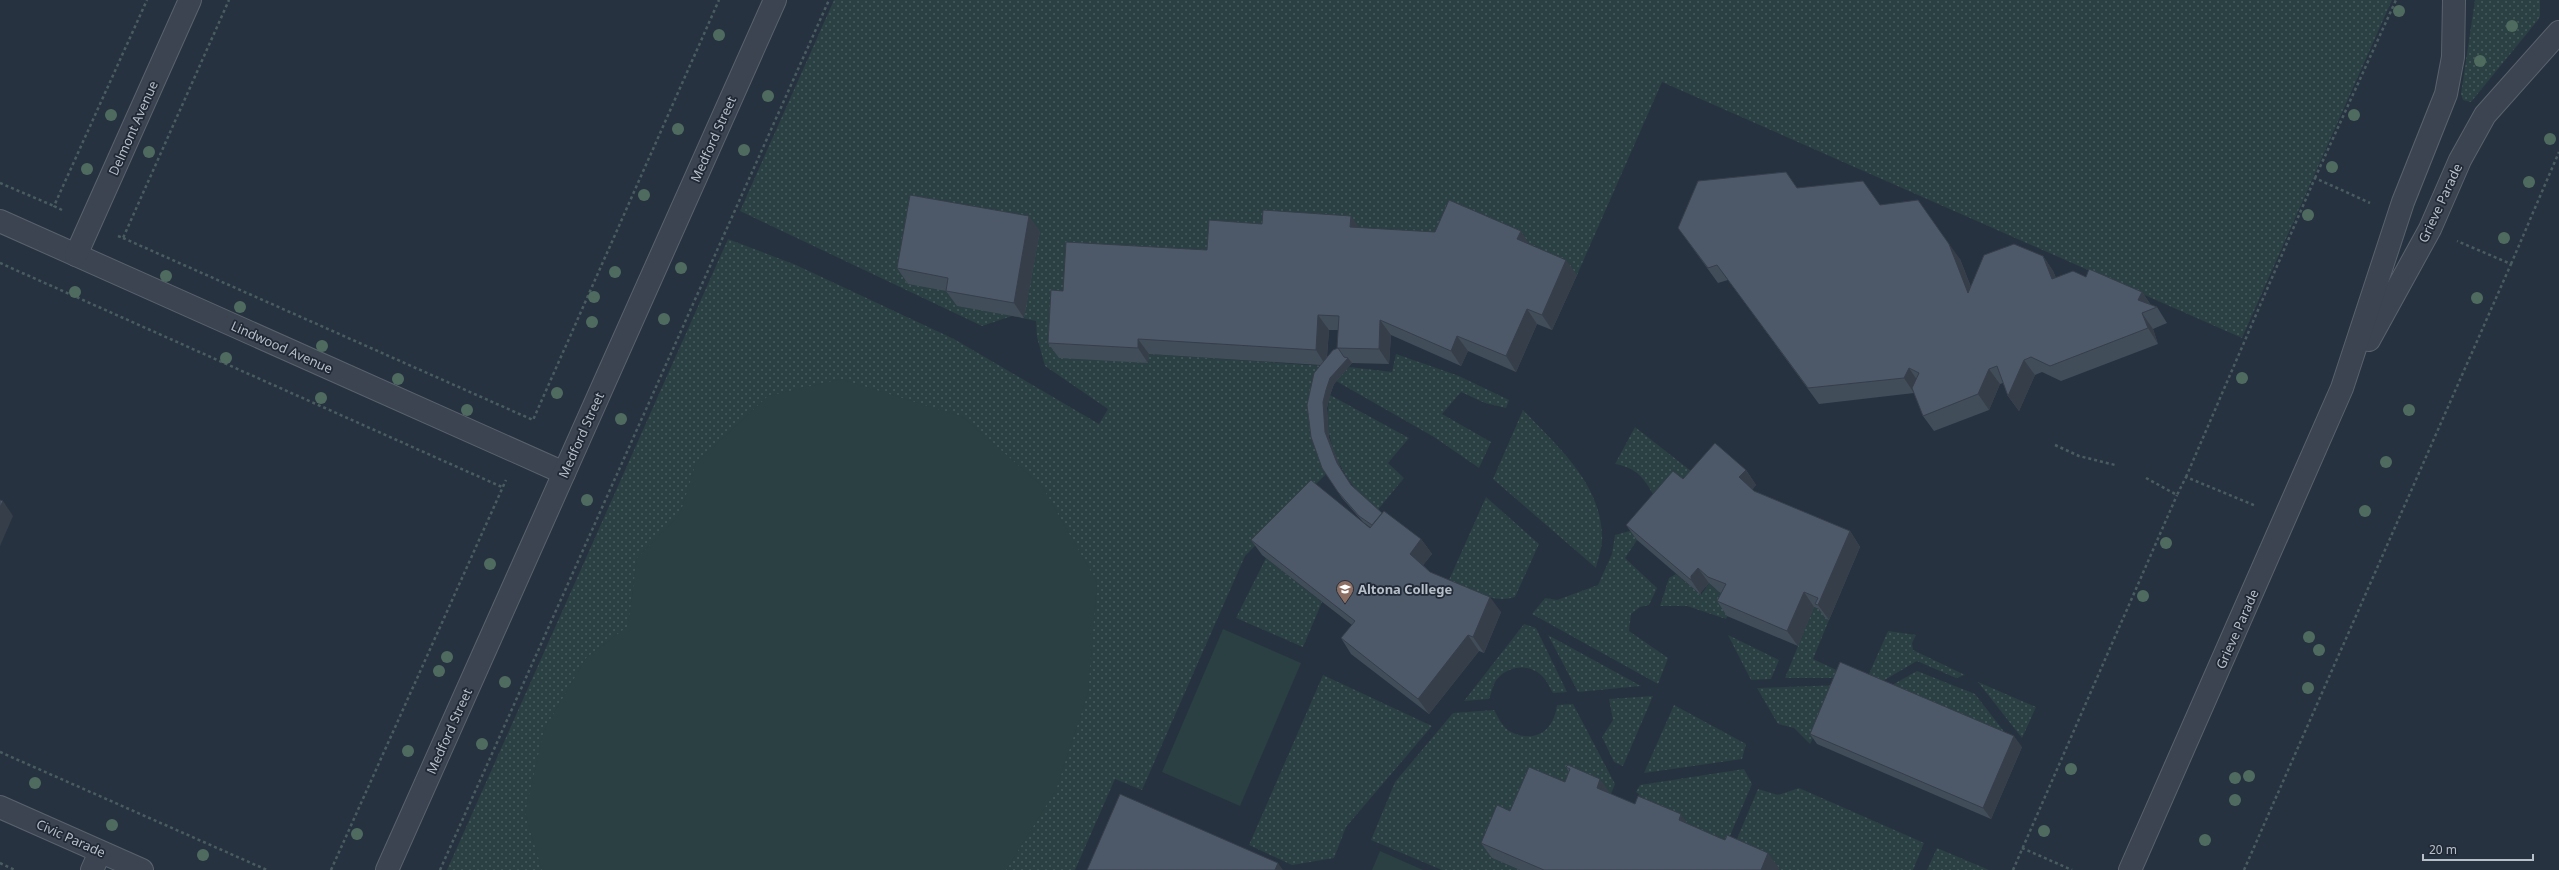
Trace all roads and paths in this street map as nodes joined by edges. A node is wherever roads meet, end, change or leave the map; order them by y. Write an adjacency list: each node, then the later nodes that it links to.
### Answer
1 (190, 0): 14 (street, Delmont Avenue)
2 (719, 0): 18 (path)
3 (775, 0): 22 (street, Medford Street)
4 (829, 0): 37 (path)
5 (2396, 0): 9 (path)
6 (2454, 0): 17 (street, Grieve Parade)
7 (2559, 32): 17 (street, Grieve Parade)
8 (2559, 152): 16 (path)
9 (2315, 178)
10 (0, 183): 11 (path)
11 (54, 206)
12 (0, 221): 14 (street, Lindwood Avenue)
13 (123, 238): 18 (path)
14 (76, 255): 20 (street, Lindwood Avenue)
15 (0, 263): 24 (path)
16 (2510, 264)
17 (2342, 388): 26 (street, Grieve Parade)
18 (533, 420): 20 (path)
19 (2056, 445): 21 (path)
20 (518, 452): 22 (street, Lindwood Avenue); 24 (path)
21 (2115, 465)
22 (564, 473): 36 (street, Medford Street)
23 (2146, 478): 25 (path)
24 (502, 487): 35 (path)
25 (2177, 495): 26 (path); 29 (path)
26 (2286, 519): 40 (street, Grieve Parade)
27 (0, 752): 34 (path)
28 (0, 807): 30 (street, Civic Parade)
29 (2022, 848): 38 (path); 39 (path)
30 (96, 861): 33 (street, Civic Parade)
31 (0, 863): 32 (path)
32 (15, 870)
33 (142, 870)
34 (267, 870)
35 (331, 870)
36 (386, 870)
37 (440, 870)
38 (2013, 870)
39 (2072, 870)
40 (2130, 870)

